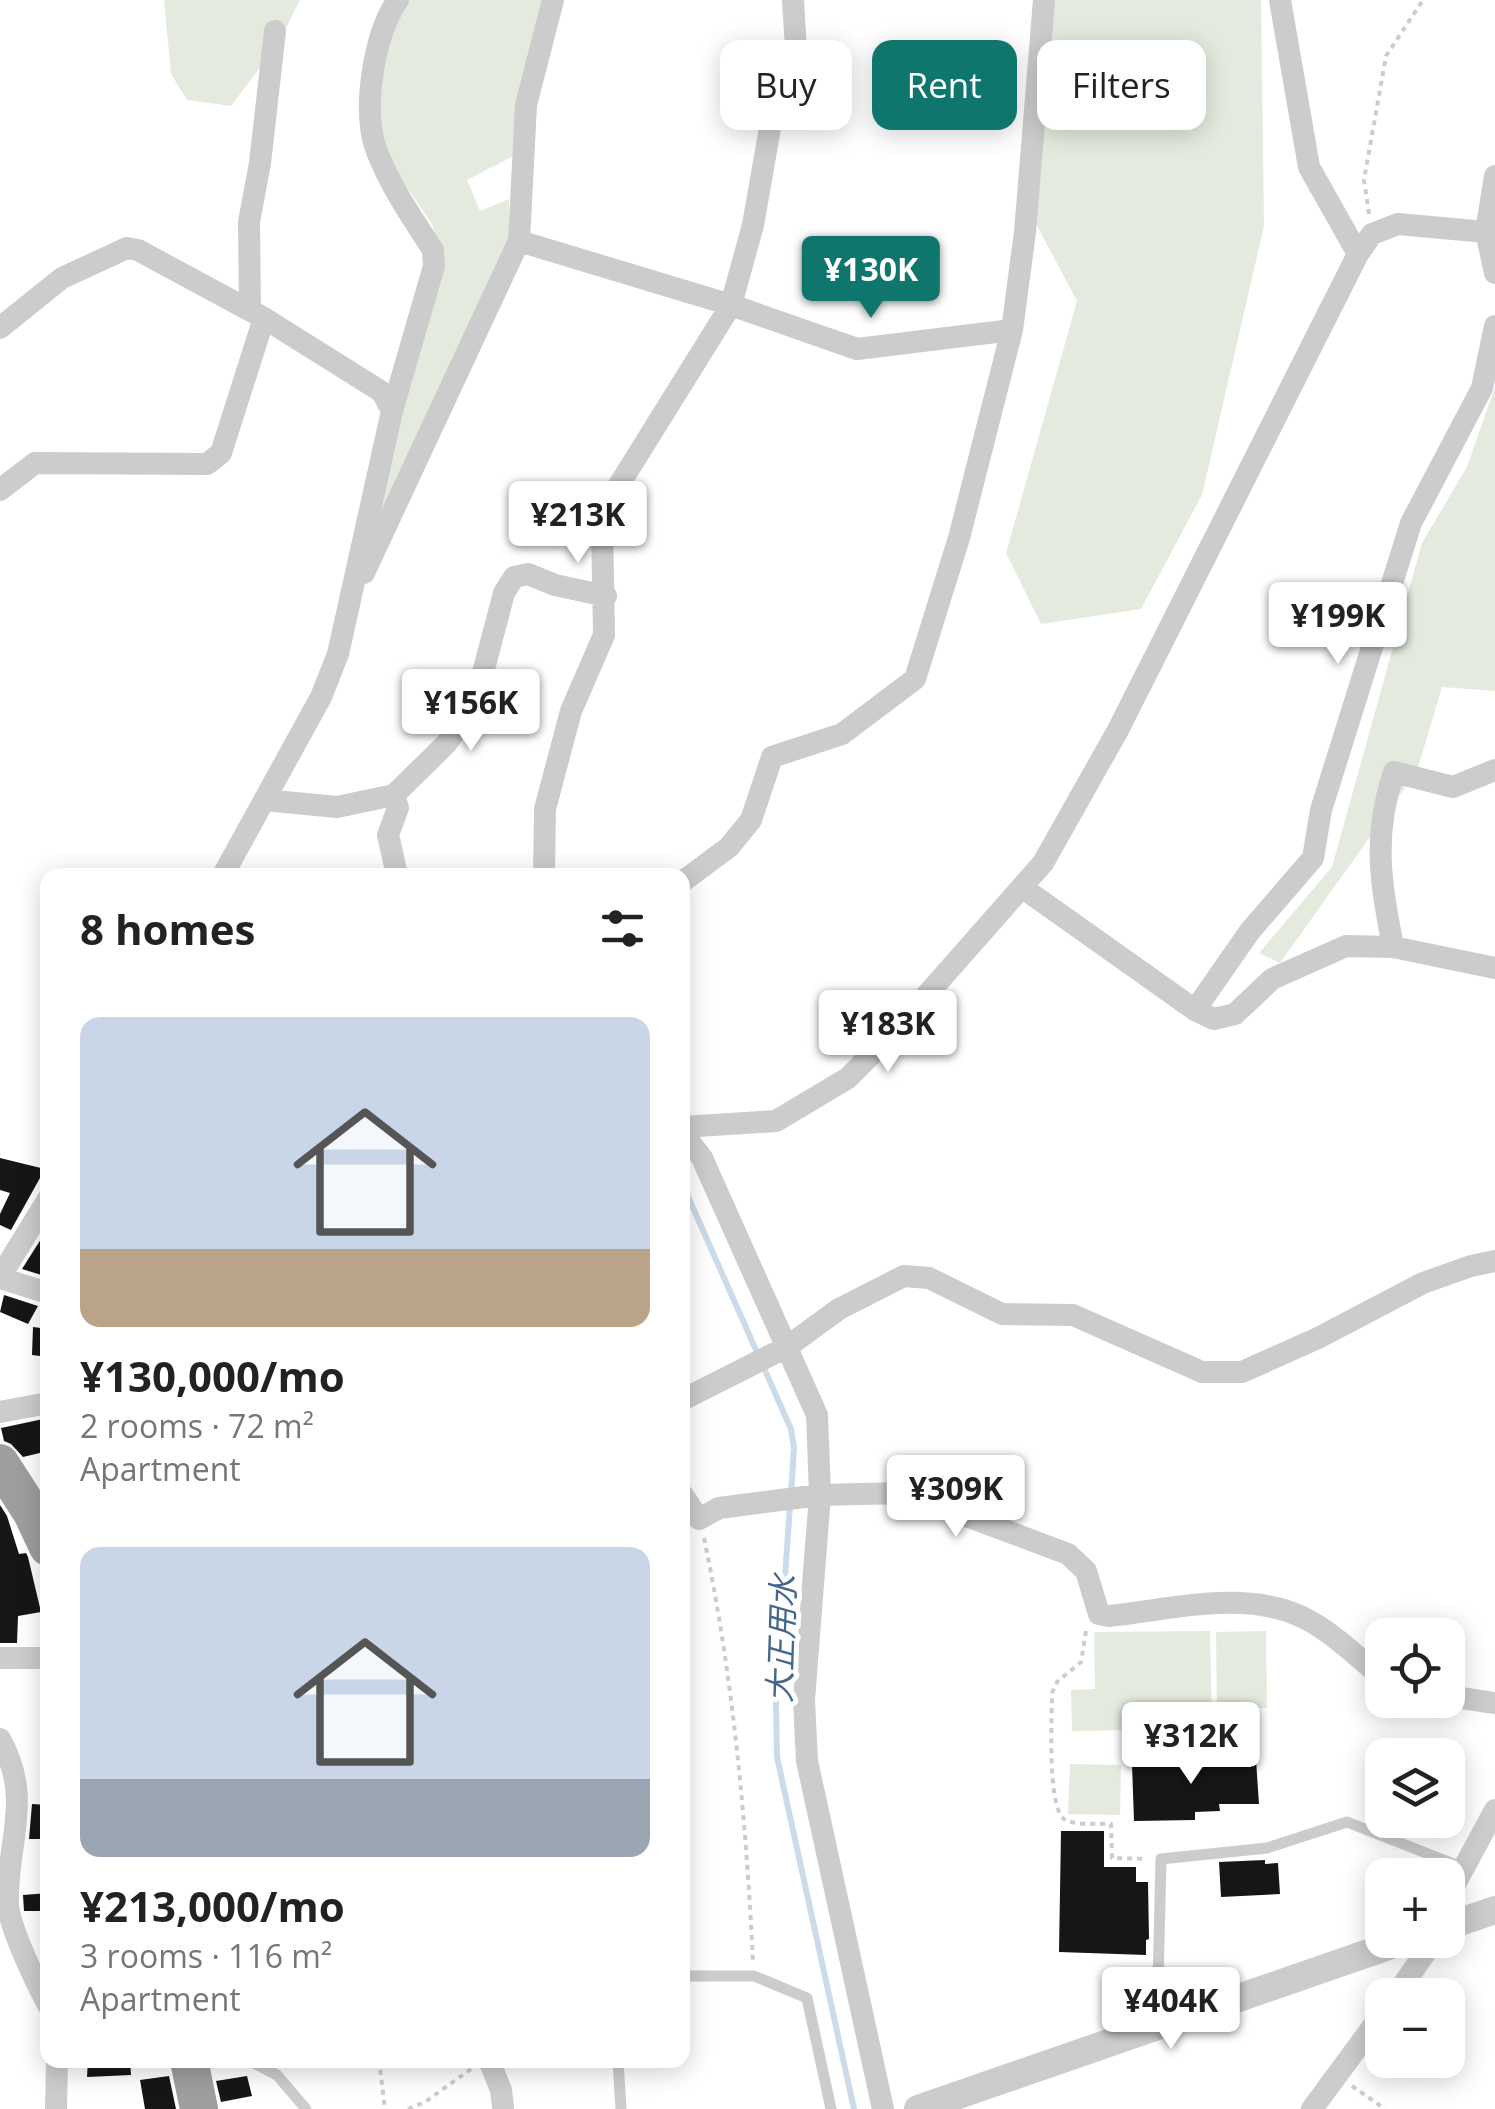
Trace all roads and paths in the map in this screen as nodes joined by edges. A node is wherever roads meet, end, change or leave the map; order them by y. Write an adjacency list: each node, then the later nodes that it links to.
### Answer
1 (398, 0): 19 (street)
2 (554, 0): 11 (street)
3 (793, 0): 14 (street)
4 (1044, 0): 18 (street)
5 (1280, 0): 12 (street)
6 (1423, 0): 10 (path)
7 (275, 31): 15 (street)
8 (1495, 176): 9 (street)
9 (1486, 232): 10 (street); 13 (street)
10 (1372, 234): 12 (street)
11 (520, 241): 14 (street); 22 (street)
12 (1358, 254): 30 (street)
13 (1495, 273)
14 (732, 305): 18 (street); 21 (street)
15 (257, 314): 17 (street); 19 (street); 20 (street)
16 (1495, 326): 33 (street)
17 (0, 328)
18 (1012, 330): 29 (street)
19 (392, 411): 22 (street)
20 (0, 490)
21 (606, 596): 24 (street); 28 (street)
22 (350, 599): 25 (street)
23 (1495, 770): 31 (street)
24 (394, 795): 25 (street); 27 (street)
25 (264, 800): 26 (street)
26 (227, 868)
27 (395, 868)
28 (544, 868)
29 (690, 876)
30 (1023, 888): 33 (street); 34 (street)
31 (1393, 948): 32 (street); 33 (street)
32 (1495, 968)
33 (1195, 1010)
34 (690, 1129)
35 (690, 1141): 40 (street)
36 (40, 1212): 38 (street)
37 (1495, 1262): 40 (street)
38 (0, 1277): 39 (street)
39 (40, 1290)
40 (781, 1349): 41 (street); 45 (street)
41 (690, 1396)
42 (40, 1404): 43 (street)
43 (0, 1412)
44 (0, 1463): 48 (highway)
45 (802, 1498): 47 (street); 49 (street); 84 (street)
46 (690, 1506): 47 (street)
47 (699, 1519): 64 (path)
48 (40, 1530)
49 (1099, 1614): 52 (street); 58 (path)
50 (0, 1658): 51 (street)
51 (40, 1658)
52 (1365, 1663)
53 (1465, 1699): 54 (street)
54 (1495, 1703)
55 (0, 1739): 65 (street)
56 (1495, 1810): 59 (street)
57 (1439, 1858): 58 (lane)
58 (1162, 1859): 66 (lane)
59 (1465, 1866)
60 (1495, 1910): 61 (street)
61 (1465, 1920)
62 (1365, 1954): 66 (street)
63 (690, 1976): 64 (lane)
64 (754, 1976): 83 (lane)
65 (40, 1986)
66 (1157, 2026): 85 (street)
67 (1365, 2037): 75 (street)
68 (56, 2068): 77 (street)
69 (190, 2068): 78 (highway)
70 (264, 2068): 79 (lane)
71 (380, 2068): 80 (path)
72 (475, 2068): 81 (path)
73 (490, 2068): 76 (street)
74 (618, 2068): 82 (lane)
75 (1337, 2076): 86 (street); 87 (path)
76 (504, 2106)
77 (56, 2109)
78 (199, 2109)
79 (306, 2109)
80 (385, 2109)
81 (408, 2109)
82 (621, 2109)
83 (832, 2109)
84 (883, 2109)
85 (918, 2109)
86 (1312, 2109)
87 (1386, 2109)

